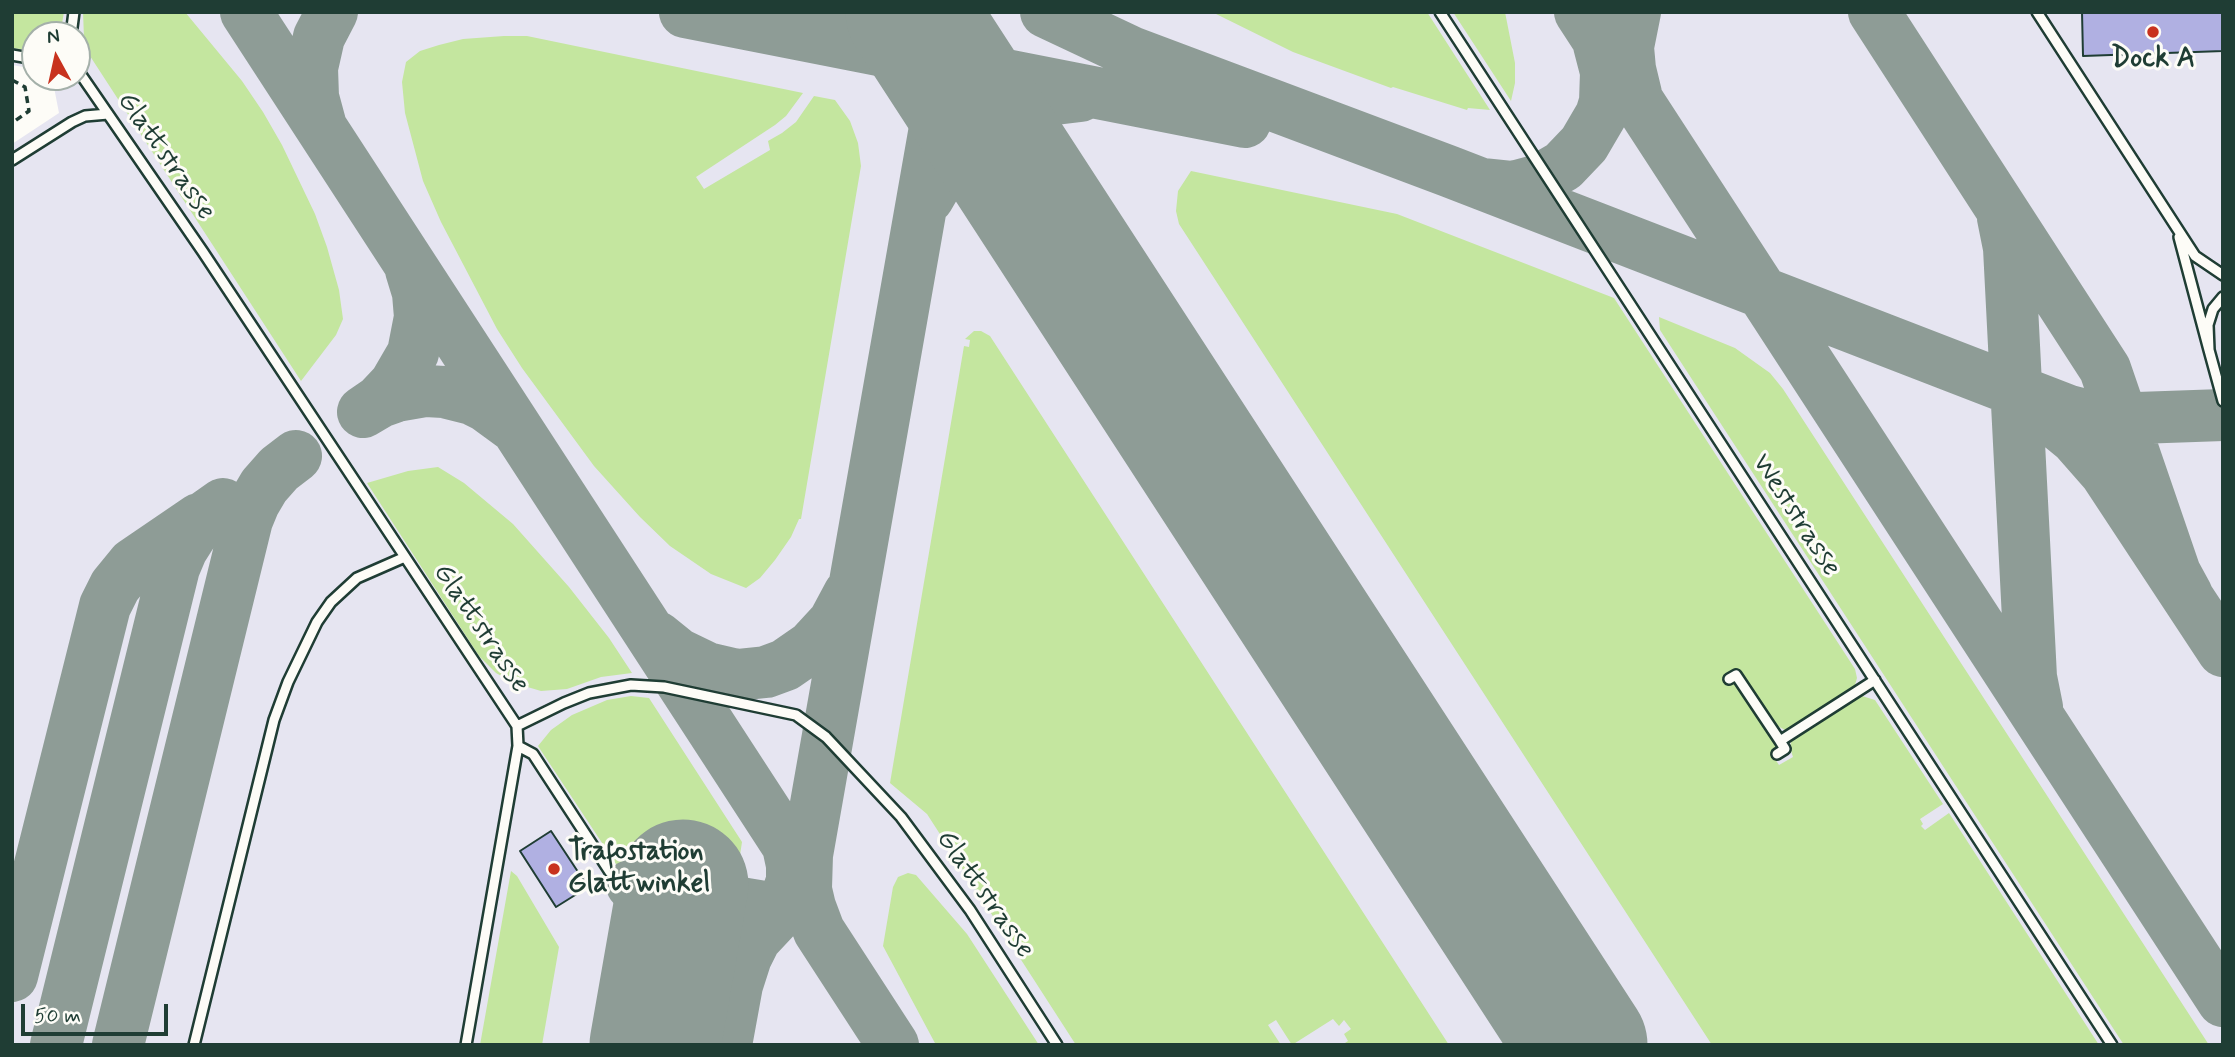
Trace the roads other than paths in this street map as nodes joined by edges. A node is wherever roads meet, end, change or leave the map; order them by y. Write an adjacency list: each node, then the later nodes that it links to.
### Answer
1 (1440, 12): 13 (lane, Weststrasse)
2 (2036, 12): 6 (lane)
3 (91, 89): 4 (lane, Glattstrasse)
4 (108, 114): 5 (lane); 11 (lane, Glattstrasse)
5 (12, 160)
6 (2176, 226): 7 (lane); 9 (lane)
7 (2223, 275)
8 (2223, 297): 9 (lane)
9 (2210, 350): 10 (lane)
10 (2223, 401)
11 (405, 557): 14 (lane, Glattstrasse); 19 (lane)
12 (1729, 679): 15 (lane)
13 (1875, 680): 15 (lane); 22 (lane, Weststrasse)
14 (517, 726): 16 (lane); 21 (lane, Glattstrasse)
15 (1780, 741): 17 (lane)
16 (518, 746): 18 (lane); 20 (lane)
17 (1777, 754)
18 (610, 872)
19 (194, 1045)
20 (466, 1045)
21 (1057, 1045)
22 (2112, 1045)

